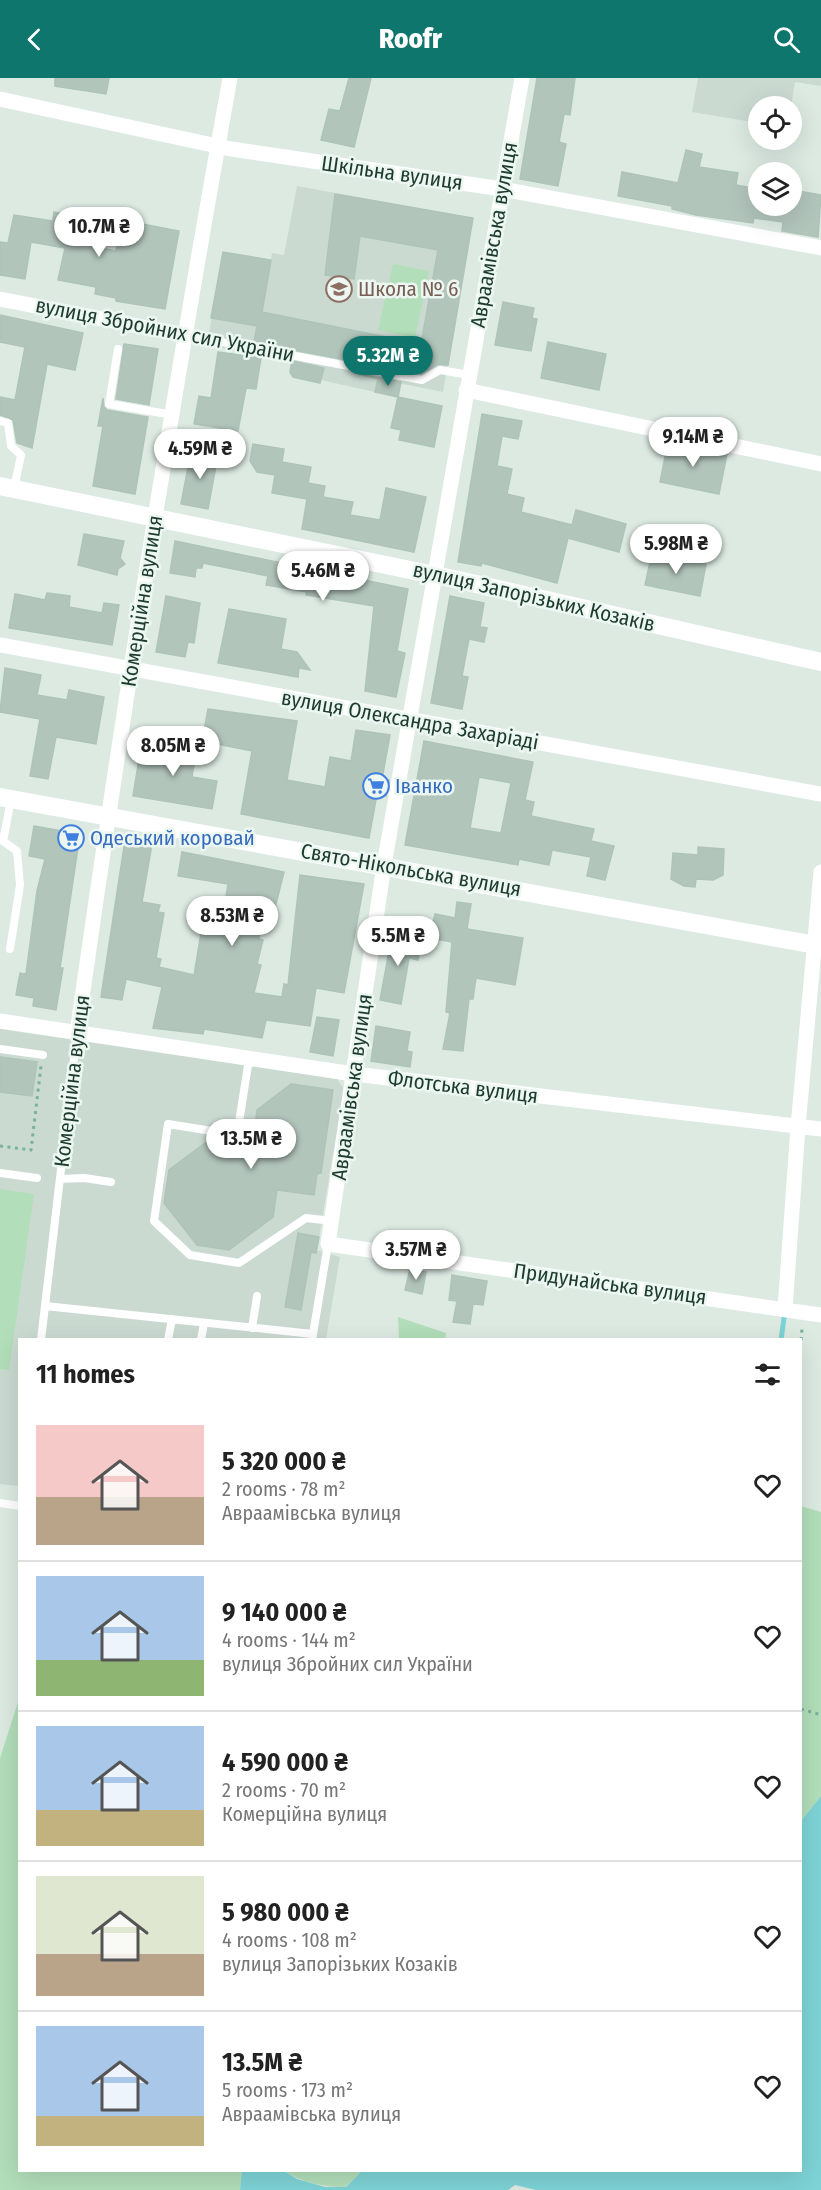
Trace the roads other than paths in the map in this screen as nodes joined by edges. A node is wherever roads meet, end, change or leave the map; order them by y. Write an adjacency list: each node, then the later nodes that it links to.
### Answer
1 (230, 78): 4 (street, Комерційна вулиця)
2 (522, 78): 5 (street, Авраамівська вулиця)
3 (0, 99): 4 (street, Шкільна вулиця)
4 (218, 146): 5 (street, Шкільна вулиця); 8 (street, Комерційна вулиця)
5 (502, 189): 6 (street, Шкільна вулиця); 10 (street, Авраамівська вулиця)
6 (821, 248)
7 (0, 299): 8 (street, вулиця Збройних сил України)
8 (185, 335): 10 (lane, вулиця Збройних сил України); 11 (street, Комерційна вулиця)
9 (118, 349): 11 (lane)
10 (468, 382): 13 (street, вулиця Збройних сил України); 16 (street, Авраамівська вулиця)
11 (172, 415): 15 (street, Комерційна вулиця)
12 (0, 421): 14 (lane)
13 (821, 464)
14 (7, 488): 15 (main road, вулиця Запорізьких Козаків)
15 (156, 518): 16 (main road, вулиця Запорізьких Козаків); 19 (street, Комерційна вулиця)
16 (434, 575): 18 (main road, вулиця Запорізьких Козаків); 20 (street, Авраамівська вулиця)
17 (0, 645): 19 (street, вулиця Олександра Захаріаді)
18 (821, 662)
19 (132, 668): 20 (street, вулиця Олександра Захаріаді); 23 (street, Комерційна вулиця)
20 (409, 721): 21 (street, вулиця Олександра Захаріаді); 24 (street, Авраамівська вулиця)
21 (821, 794)
22 (6, 798): 23 (main road, Свято-Нікольська вулиця); 27 (lane)
23 (108, 815): 24 (main road, Свято-Нікольська вулиця); 29 (street, Комерційна вулиця)
24 (384, 865): 26 (main road, Свято-Нікольська вулиця); 33 (street, Авраамівська вулиця)
25 (821, 872): 26 (street)
26 (817, 945): 34 (street)
27 (10, 949)
28 (0, 1021): 29 (street, Флотська вулиця)
29 (77, 1033): 32 (street, Флотська вулиця); 38 (lane, Комерційна вулиця)
30 (0, 1048): 31 (lane)
31 (43, 1055)
32 (249, 1059): 33 (street, Флотська вулиця); 40 (lane)
33 (354, 1074): 34 (street, Флотська вулиця); 40 (street, Авраамівська вулиця)
34 (798, 1127): 35 (street, Флотська вулиця); 44 (street)
35 (821, 1130)
36 (0, 1173): 37 (lane)
37 (37, 1178)
38 (61, 1179): 39 (lane); 43 (lane, Комерційна вулиця)
39 (111, 1182)
40 (332, 1221): 41 (street, Авраамівська вулиця)
41 (328, 1244): 44 (street, Придунайська вулиця); 49 (lane)
42 (257, 1296): 48 (lane)
43 (45, 1306): 46 (lane); 50 (lane, Комерційна вулиця)
44 (785, 1309): 45 (street, Придунайська вулиця)
45 (821, 1315)
46 (172, 1319): 47 (lane); 51 (lane)
47 (204, 1323): 48 (lane); 52 (lane)
48 (252, 1328): 49 (lane)
49 (312, 1337)
50 (41, 1338)
51 (168, 1338)
52 (201, 1338)
53 (0, 1503): 54 (lane)
54 (18, 1506)

